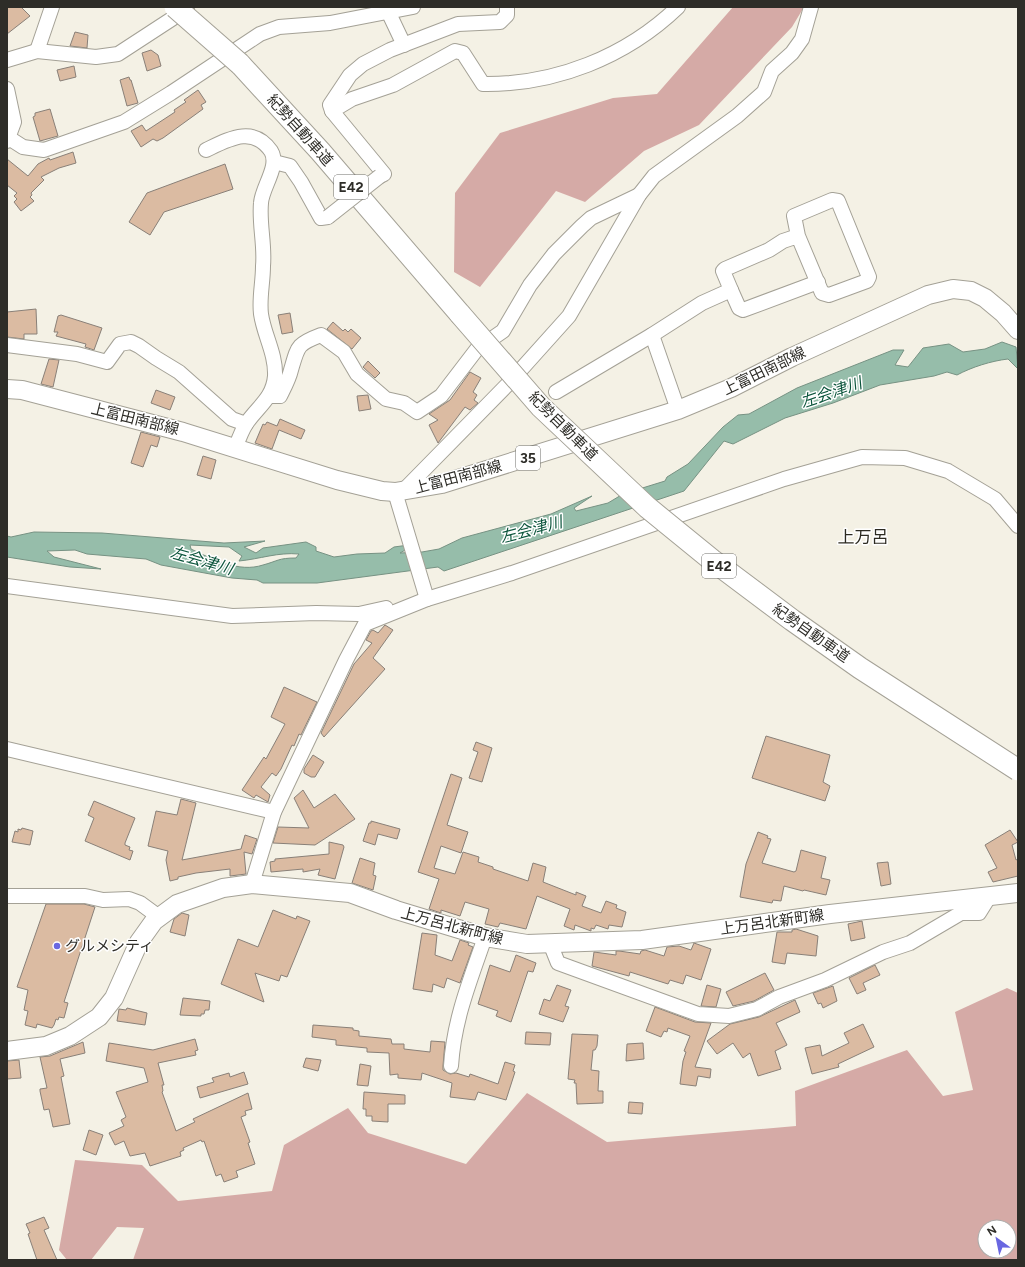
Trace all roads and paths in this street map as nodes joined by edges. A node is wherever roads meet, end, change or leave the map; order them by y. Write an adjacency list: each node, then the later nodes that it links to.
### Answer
1 (52, 7): 10 (street)
2 (175, 7): 35 (highway, 紀勢自動車道 / E42, bridge)
3 (189, 7): 10 (street)
4 (413, 7): 8 (street)
5 (507, 7): 9 (street)
6 (678, 7): 13 (street)
7 (811, 7): 17 (street)
8 (387, 9): 9 (street); 14 (street)
9 (404, 45): 13 (street)
10 (37, 51): 11 (street)
11 (8, 61)
12 (7, 89): 14 (street)
13 (332, 111): 16 (street, bridge)
14 (8, 140)
15 (206, 150): 16 (street)
16 (274, 162): 26 (street)
17 (639, 195): 26 (street); 30 (street)
18 (798, 236): 19 (street); 19 (street); 20 (street)
19 (818, 282): 20 (street)
20 (731, 290): 22 (street)
21 (1018, 330): 27 (main road, 上富田南部線 / 35)
22 (652, 336): 25 (street); 27 (street)
23 (7, 345): 28 (street)
24 (7, 389): 29 (main road, 上富田南部線 / 35)
25 (556, 392)
26 (269, 396): 28 (street)
27 (678, 410): 30 (main road, 上富田南部線 / 35)
28 (246, 424): 29 (street)
29 (235, 449): 30 (main road, 上富田南部線 / 35)
30 (399, 496): 33 (street)
31 (1018, 526): 33 (street)
32 (7, 586): 33 (street)
33 (426, 594): 36 (street)
34 (7, 748): 36 (street)
35 (1018, 770)
36 (274, 812): 37 (street)
37 (252, 884): 41 (main road, 上万呂北新町線); 42 (main road, 上万呂北新町線)
38 (1018, 893): 40 (main road, 上万呂北新町線)
39 (7, 896): 41 (street)
40 (989, 897): 43 (main road, 上万呂北新町線); 43 (street)
41 (159, 917): 44 (main road, 上万呂北新町線)
42 (485, 937): 43 (main road, 上万呂北新町線); 45 (street)
43 (550, 943)
44 (7, 1051)
45 (451, 1066)

